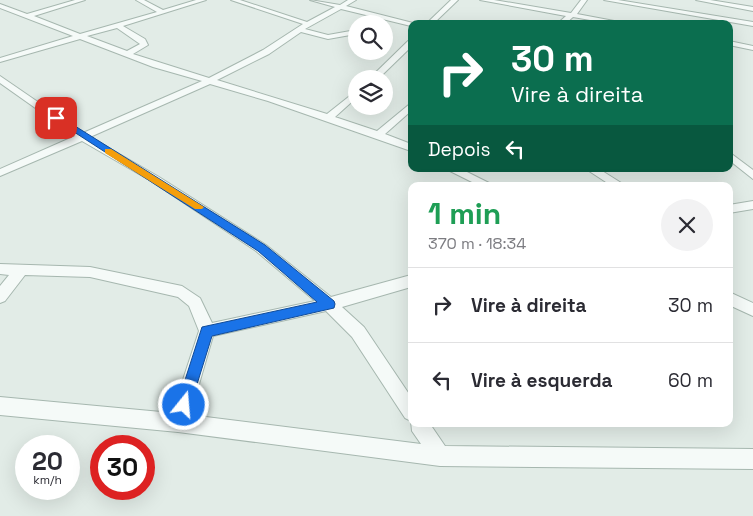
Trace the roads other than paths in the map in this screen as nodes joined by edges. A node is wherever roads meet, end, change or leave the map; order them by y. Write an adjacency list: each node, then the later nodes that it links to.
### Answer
1 (8, 0): 13 (street)
2 (78, 0): 21 (street)
3 (139, 0): 18 (street)
4 (203, 0): 18 (street)
5 (234, 0): 30 (street)
6 (313, 0): 16 (street)
7 (353, 0): 16 (street)
8 (455, 0): 23 (street)
9 (483, 0): 19 (street)
10 (584, 0): 19 (street)
11 (607, 0): 26 (street)
12 (699, 0): 14 (street)
13 (0, 2)
14 (719, 2): 17 (street); 26 (street)
15 (0, 6): 21 (street)
16 (340, 7): 20 (street); 30 (street)
17 (753, 9)
18 (163, 12): 29 (street)
19 (573, 14): 24 (street); 25 (street)
20 (373, 15)
21 (28, 16): 34 (street)
22 (393, 20): 28 (street)
23 (433, 20)
24 (565, 20)
25 (605, 20)
26 (712, 20)
27 (733, 22): 31 (street)
28 (408, 23)
29 (117, 24): 34 (street); 38 (street)
30 (308, 24): 32 (street)
31 (753, 24)
32 (301, 30): 33 (street); 42 (street)
33 (348, 33)
34 (79, 36): 38 (street); 39 (street)
35 (733, 44): 37 (street)
36 (408, 46): 40 (street)
37 (753, 48)
38 (127, 54): 42 (street)
39 (0, 60)
40 (382, 70)
41 (0, 79): 47 (street)
42 (209, 82): 45 (street); 47 (street)
43 (348, 101): 45 (street)
44 (408, 109): 46 (street)
45 (328, 118): 46 (street)
46 (379, 134): 48 (street)
47 (83, 136): 50 (street); 63 (street)
48 (408, 147)
49 (733, 159): 53 (street)
50 (0, 172)
51 (459, 172): 54 (street)
52 (597, 172): 55 (street)
53 (753, 176)
54 (481, 182)
55 (613, 182)
56 (753, 205): 57 (street)
57 (733, 208)
58 (0, 269): 59 (street)
59 (21, 270): 61 (street); 65 (street)
60 (408, 281): 63 (street)
61 (0, 297)
62 (733, 300): 64 (street)
63 (329, 304): 65 (street); 67 (street)
64 (753, 310)
65 (207, 332): 68 (street)
66 (0, 406): 68 (street)
67 (408, 407)
68 (178, 423): 70 (street)
69 (421, 427): 70 (street)
70 (440, 456): 71 (street)
71 (753, 459)

